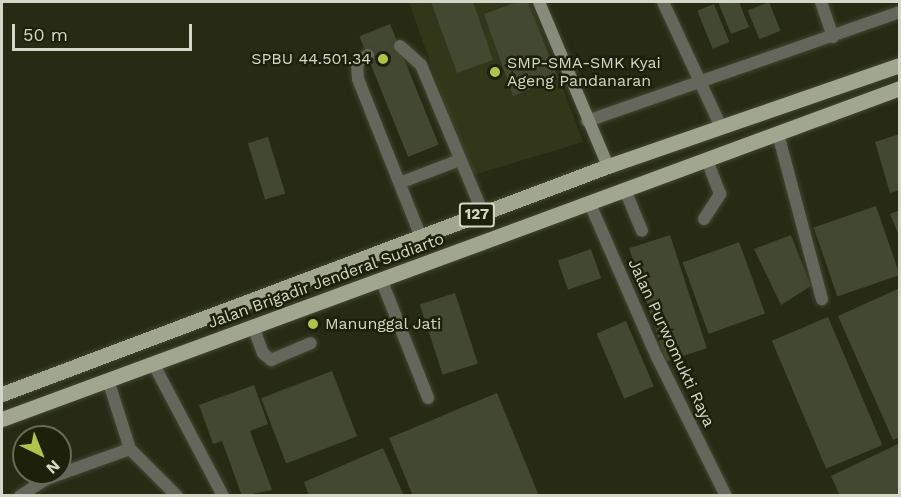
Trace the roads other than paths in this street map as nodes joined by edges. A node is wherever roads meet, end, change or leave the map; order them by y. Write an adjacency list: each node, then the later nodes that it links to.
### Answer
1 (539, 2): 11 (street)
2 (663, 2): 9 (street)
3 (821, 2): 5 (street)
4 (900, 12): 5 (street)
5 (833, 36): 9 (street)
6 (400, 46): 14 (street)
7 (368, 55): 17 (street)
8 (900, 65): 12 (main road, Jalan Brigadir Jenderal Sudiarto / 127)
9 (700, 85): 11 (street); 12 (street)
10 (900, 88): 13 (main road, Jalan Brigadir Jenderal Sudiarto / 127)
11 (587, 121): 16 (street)
12 (718, 122): 16 (main road, Jalan Brigadir Jenderal Sudiarto / 127)
13 (778, 134): 15 (main road, Jalan Brigadir Jenderal Sudiarto / 127); 25 (street)
14 (460, 160): 17 (street); 20 (street)
15 (707, 160): 18 (main road, Jalan Brigadir Jenderal Sudiarto / 127); 21 (street)
16 (608, 166): 20 (main road, Jalan Brigadir Jenderal Sudiarto / 127)
17 (402, 182): 23 (street)
18 (625, 190): 19 (main road, Jalan Brigadir Jenderal Sudiarto / 127); 22 (street)
19 (590, 204): 24 (main road, Jalan Brigadir Jenderal Sudiarto / 127); 37 (street, Jalan Purwomukti Raya)
20 (483, 213): 23 (main road, Jalan Brigadir Jenderal Sudiarto / 127)
21 (704, 219)
22 (642, 231)
23 (420, 235): 30 (main road, Jalan Brigadir Jenderal Sudiarto / 127)
24 (381, 279): 26 (main road, Jalan Brigadir Jenderal Sudiarto / 127); 31 (street)
25 (822, 298)
26 (253, 326): 27 (street); 28 (main road, Jalan Brigadir Jenderal Sudiarto / 127)
27 (311, 343)
28 (153, 363): 29 (main road, Jalan Brigadir Jenderal Sudiarto / 127); 36 (street)
29 (108, 380): 32 (main road, Jalan Brigadir Jenderal Sudiarto / 127); 33 (street)
30 (2, 394)
31 (428, 398)
32 (2, 418)
33 (130, 449): 34 (street); 35 (street)
34 (20, 495)
35 (177, 495)
36 (223, 495)
37 (726, 495)

